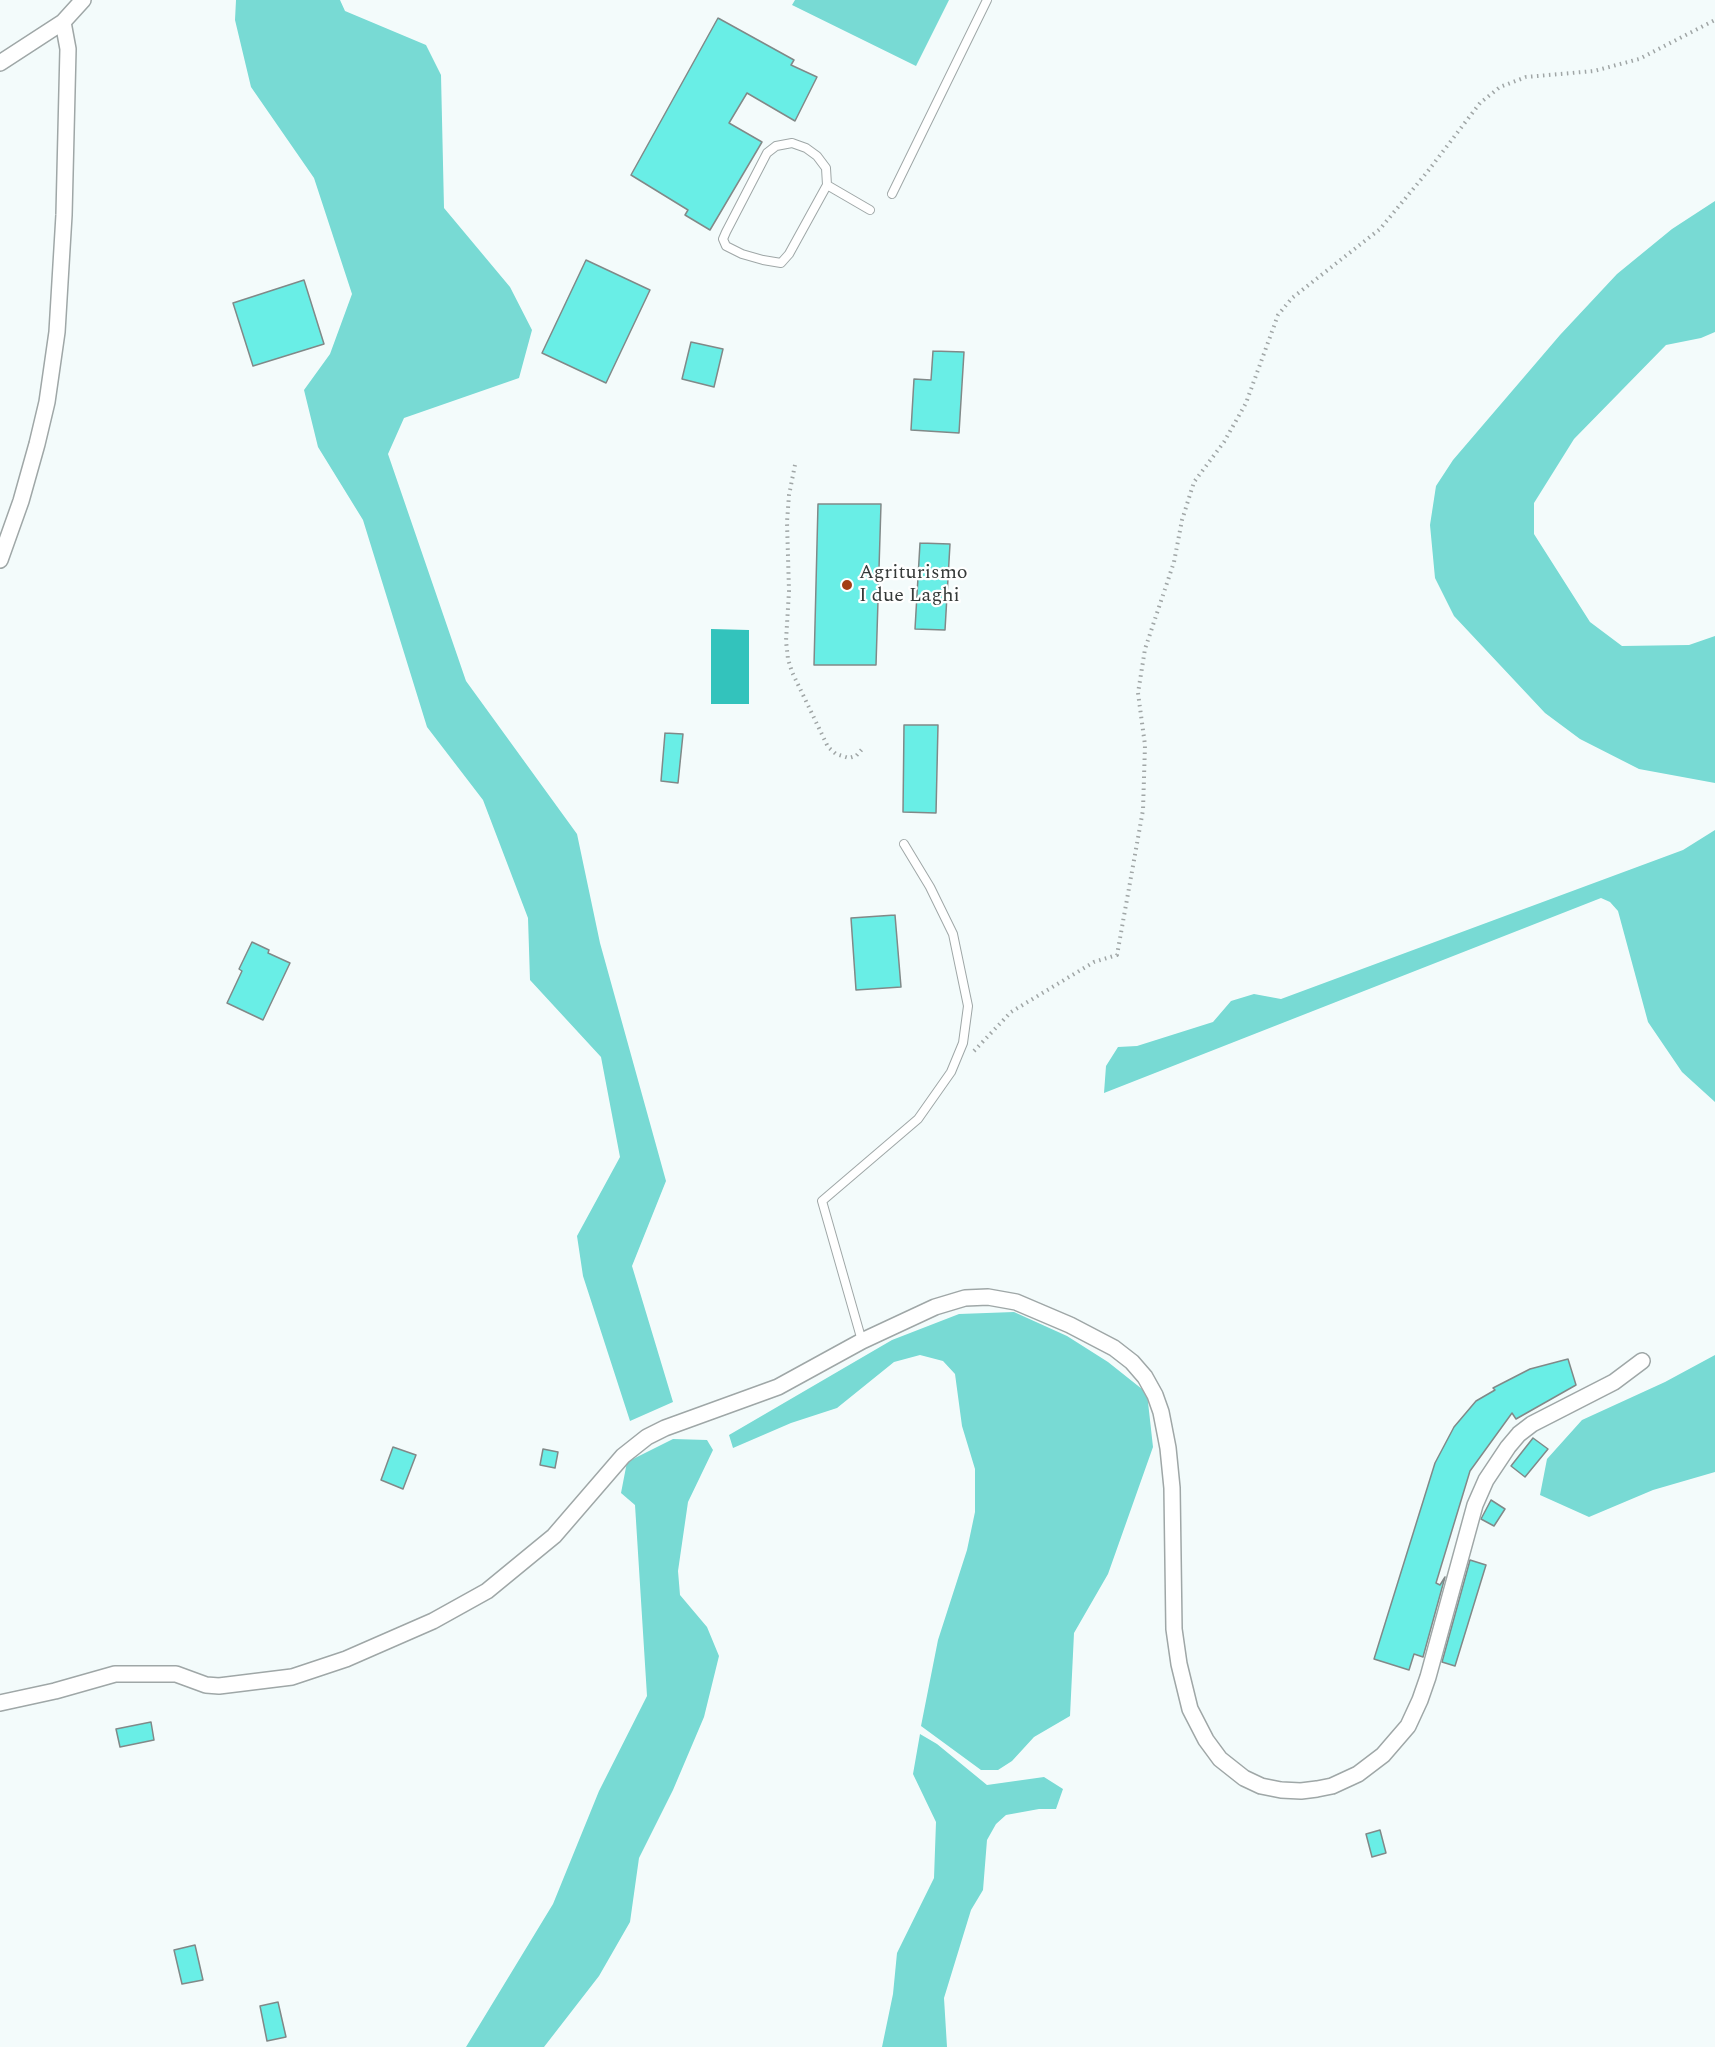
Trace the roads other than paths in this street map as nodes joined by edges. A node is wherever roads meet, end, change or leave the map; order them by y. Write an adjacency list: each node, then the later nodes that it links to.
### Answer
1 (83, 0): 3 (street)
2 (987, 0): 6 (lane)
3 (63, 22): 4 (street); 8 (street)
4 (0, 63)
5 (827, 185): 5 (lane); 7 (lane)
6 (892, 194)
7 (870, 210)
8 (0, 560)
9 (904, 844): 10 (lane)
10 (862, 1341): 11 (street); 12 (street)
11 (1642, 1362)
12 (0, 1703)

